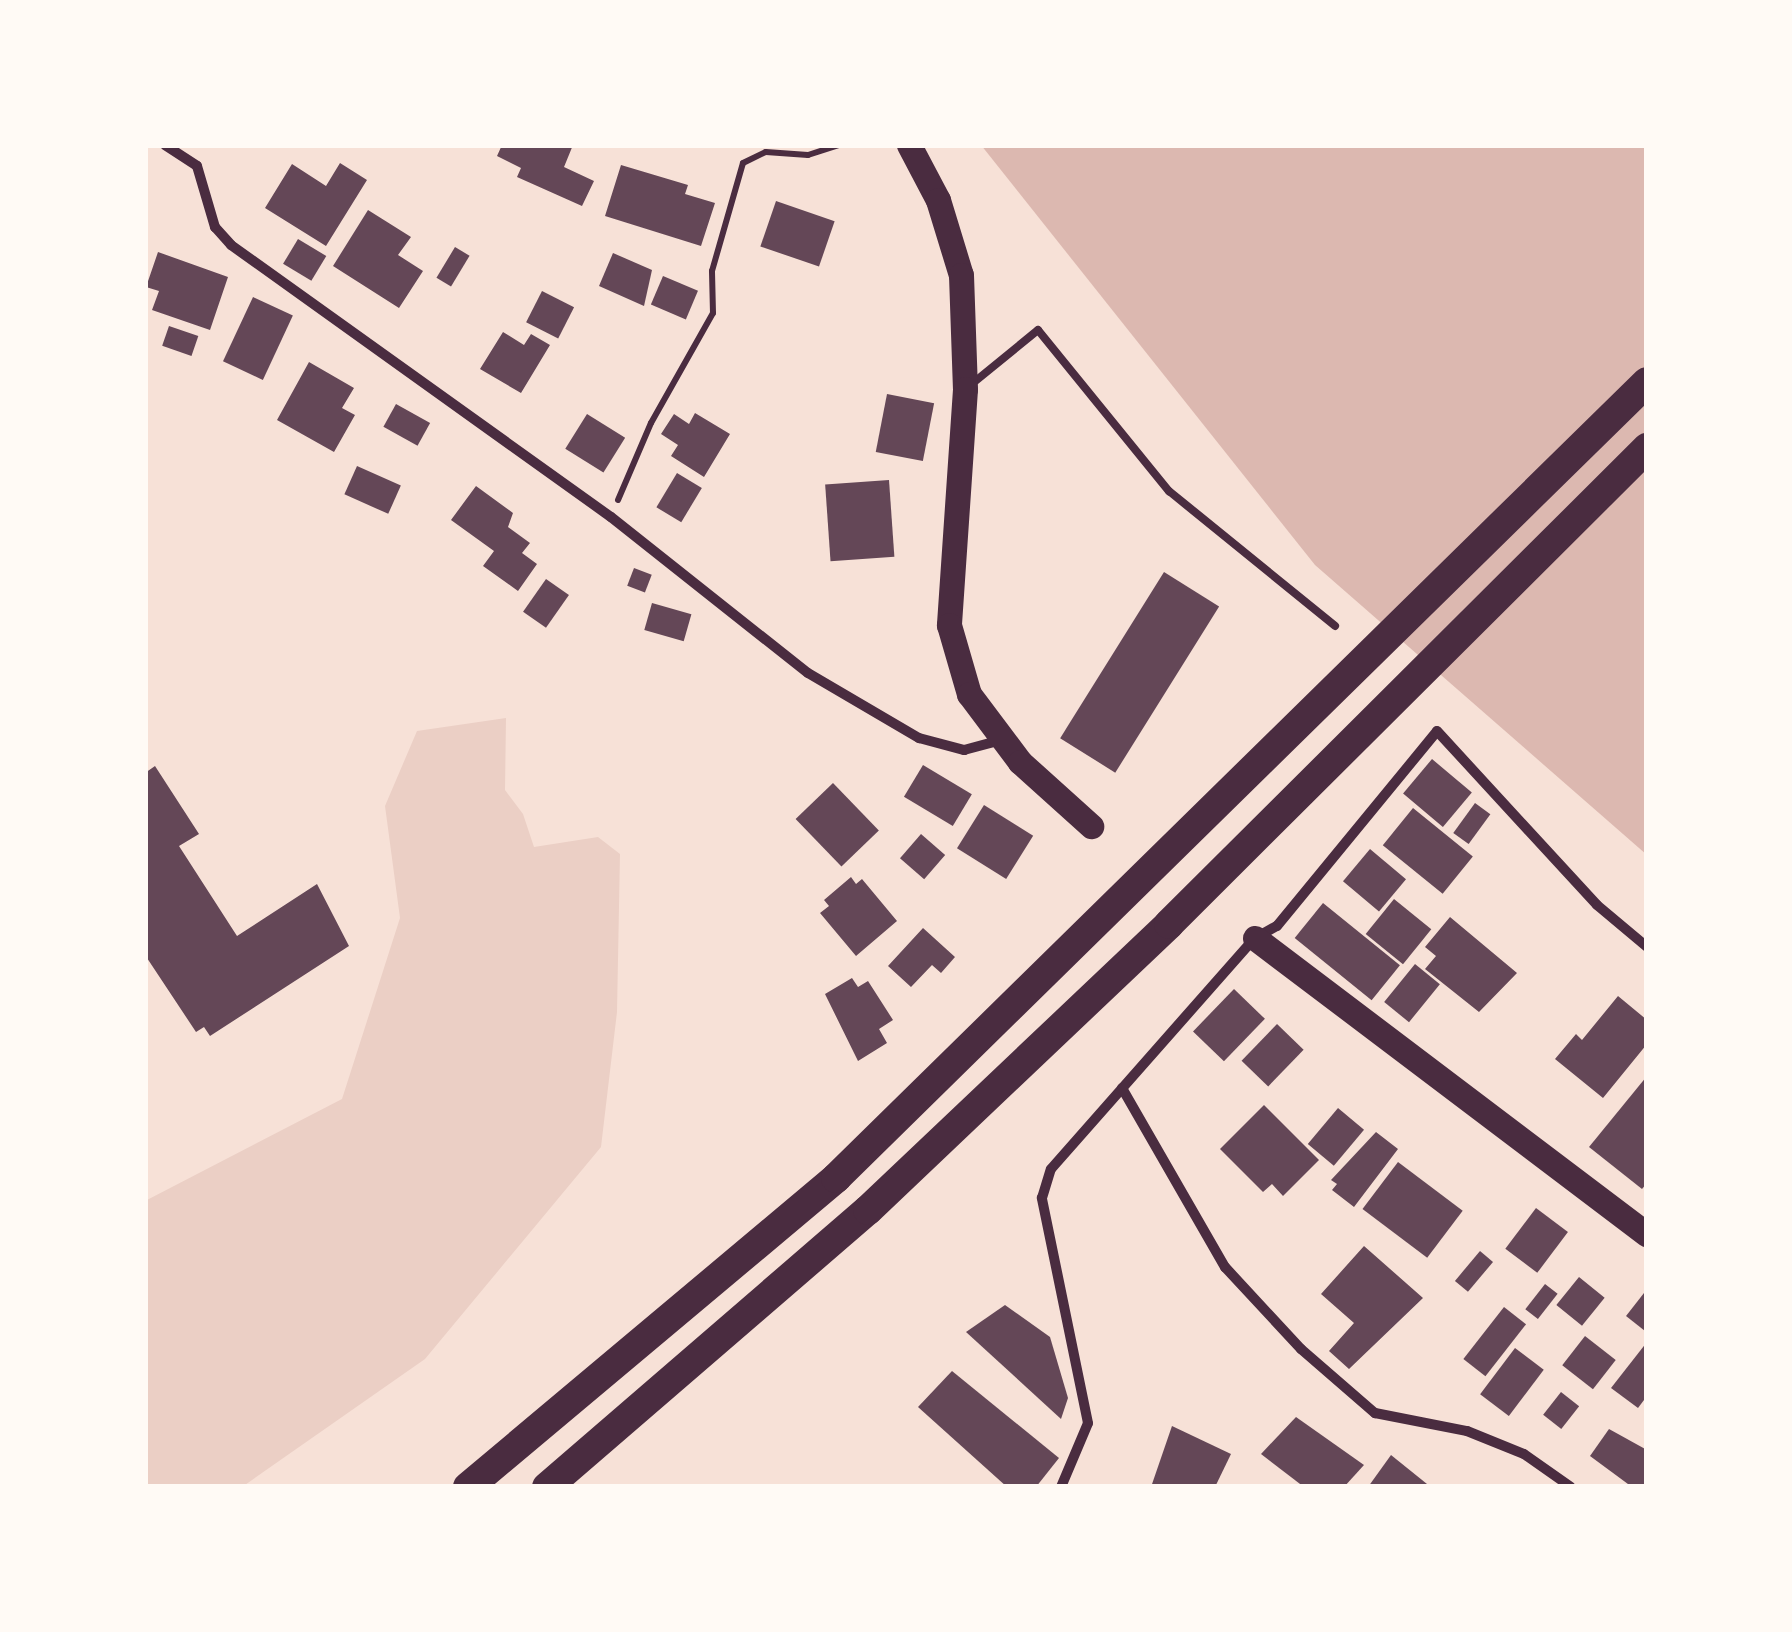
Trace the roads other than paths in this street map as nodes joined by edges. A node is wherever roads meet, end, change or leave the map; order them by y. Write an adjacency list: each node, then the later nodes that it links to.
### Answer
1 (165, 145): 7 (street)
2 (908, 145): 4 (main road)
3 (1647, 382): 13 (highway)
4 (965, 389): 6 (lane); 7 (main road)
5 (1647, 448): 14 (highway)
6 (1335, 626)
7 (1002, 740): 8 (main road)
8 (1091, 826)
9 (1255, 938): 10 (street); 11 (street); 12 (main road)
10 (1647, 947)
11 (1122, 1088): 15 (street); 16 (street)
12 (1647, 1234)
13 (468, 1487)
14 (547, 1487)
15 (1061, 1487)
16 (1571, 1487)

